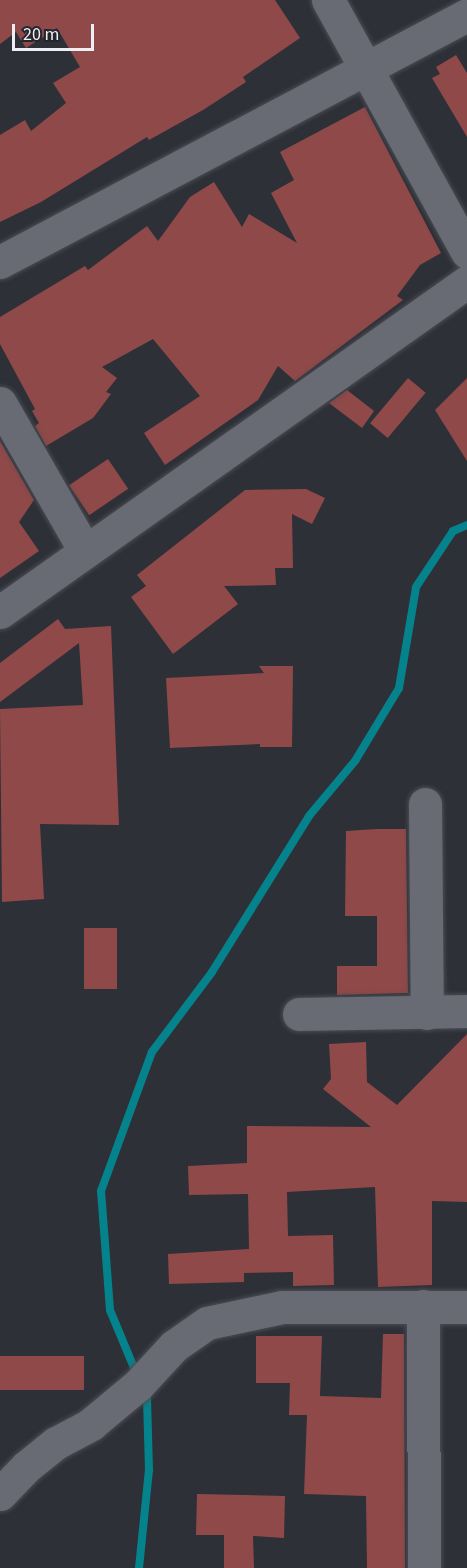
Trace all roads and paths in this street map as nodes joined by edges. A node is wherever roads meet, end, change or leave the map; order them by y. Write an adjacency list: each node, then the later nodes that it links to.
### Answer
1 (328, 0): 3 (street)
2 (467, 15): 3 (street)
3 (366, 71): 4 (street); 5 (street)
4 (467, 252)
5 (0, 262)
6 (467, 282): 8 (street)
7 (0, 403): 8 (street)
8 (85, 550): 9 (street)
9 (0, 612)
10 (425, 804): 12 (street)
11 (467, 1011): 12 (street)
12 (427, 1013): 13 (street)
13 (298, 1014)
14 (423, 1306): 15 (street); 16 (street); 17 (street)
15 (467, 1307)
16 (0, 1494)
17 (424, 1568)

